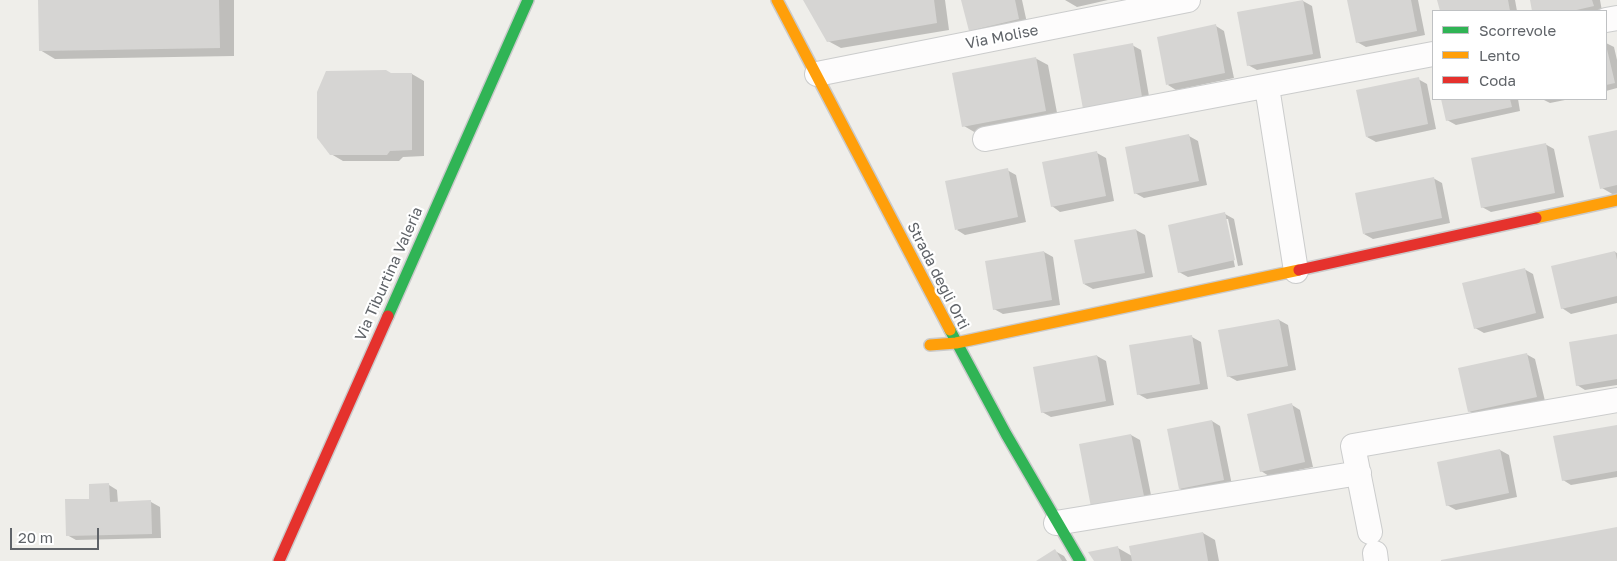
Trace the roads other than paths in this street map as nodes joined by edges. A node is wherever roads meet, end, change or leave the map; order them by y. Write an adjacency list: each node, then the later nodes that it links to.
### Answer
1 (528, 0): 16 (street, Via Tiburtina Valeria)
2 (777, 0): 5 (street, Strada degli Orti)
3 (1188, 0): 5 (street, Via Molise)
4 (1432, 54): 6 (street)
5 (816, 74): 10 (street, Strada degli Orti)
6 (1266, 86): 7 (street); 9 (street)
7 (985, 139)
8 (1617, 200): 9 (street)
9 (1296, 271): 10 (street)
10 (956, 343): 11 (street); 14 (street, Strada degli Orti)
11 (930, 345)
12 (1617, 400): 13 (street)
13 (1359, 473): 14 (street); 15 (street)
14 (1056, 523): 17 (street, Strada degli Orti)
15 (1374, 548)
16 (279, 561)
17 (1080, 561)

